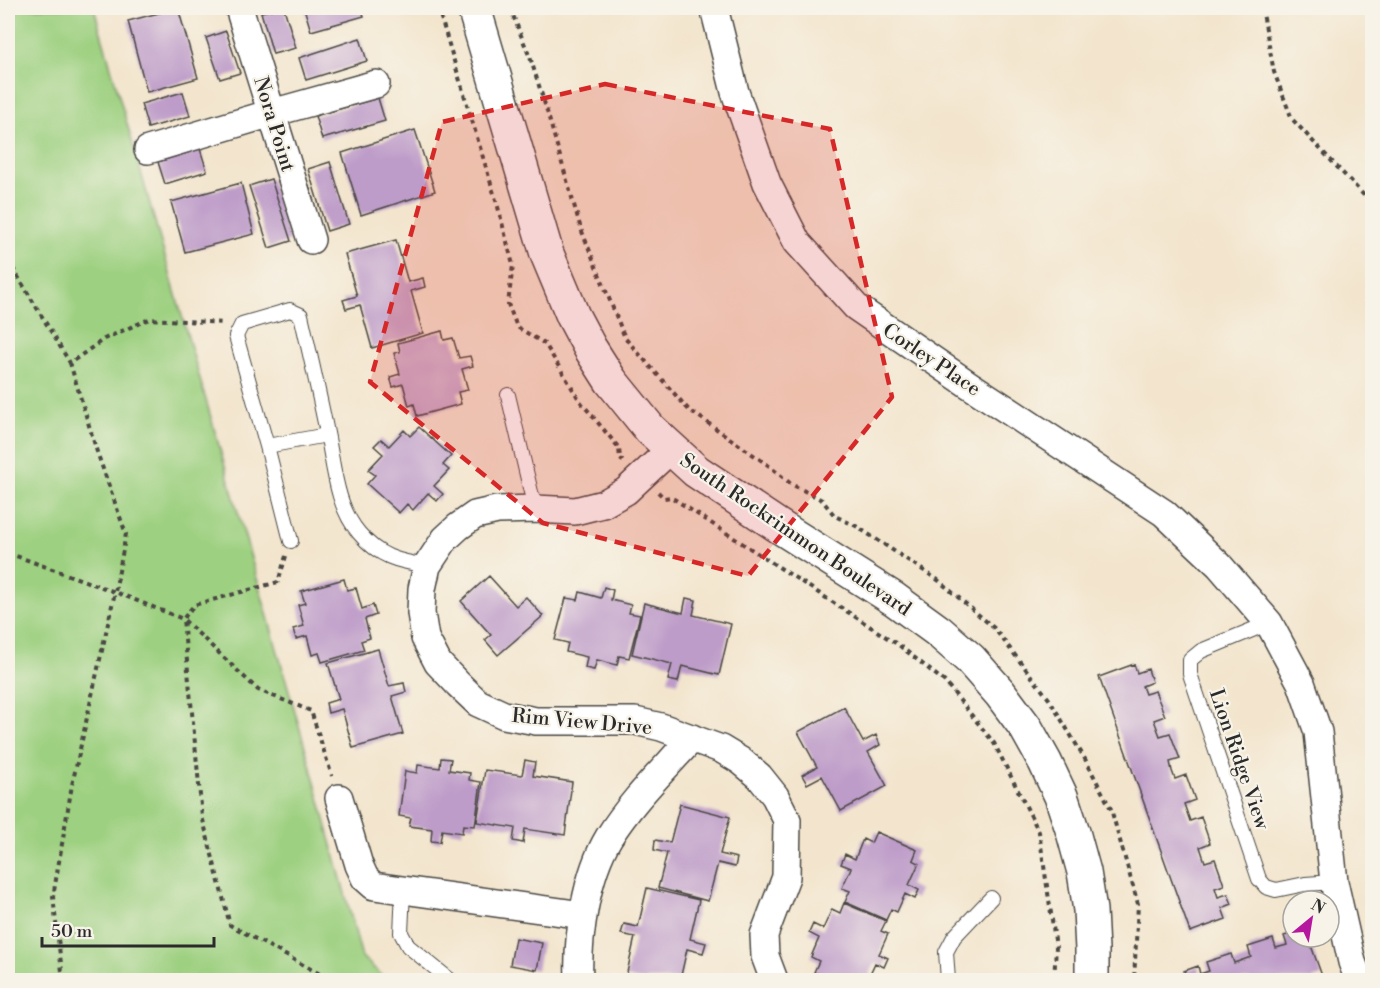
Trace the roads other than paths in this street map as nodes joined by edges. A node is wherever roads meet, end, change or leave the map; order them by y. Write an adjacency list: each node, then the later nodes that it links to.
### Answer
1 (239, 8): 5 (street, Nora Point)
2 (474, 8): 11 (main road, South Rockrimmon Boulevard)
3 (714, 8): 15 (street, Corley Place)
4 (376, 84): 5 (street)
5 (272, 113): 6 (street); 7 (street, Nora Point)
6 (148, 150)
7 (311, 240)
8 (508, 395): 12 (lane)
9 (327, 435): 10 (lane); 10 (lane); 14 (lane)
10 (267, 446): 13 (lane)
11 (671, 449): 12 (street, Rim View Drive); 26 (main road, South Rockrimmon Boulevard)
12 (535, 509): 14 (street, Rim View Drive)
13 (291, 541)
14 (427, 566): 16 (street, Rim View Drive)
15 (1269, 622): 18 (street, Corley Place); 18 (lane, Lion Ridge View)
16 (692, 738): 21 (street); 24 (street, Rim View Drive)
17 (339, 798): 19 (street)
18 (1334, 882): 27 (street, Corley Place)
19 (403, 890): 21 (street); 22 (lane)
20 (991, 898): 25 (lane)
21 (584, 915): 23 (street)
22 (450, 981)
23 (579, 981)
24 (774, 981)
25 (948, 981)
26 (1092, 981)
27 (1359, 981)

